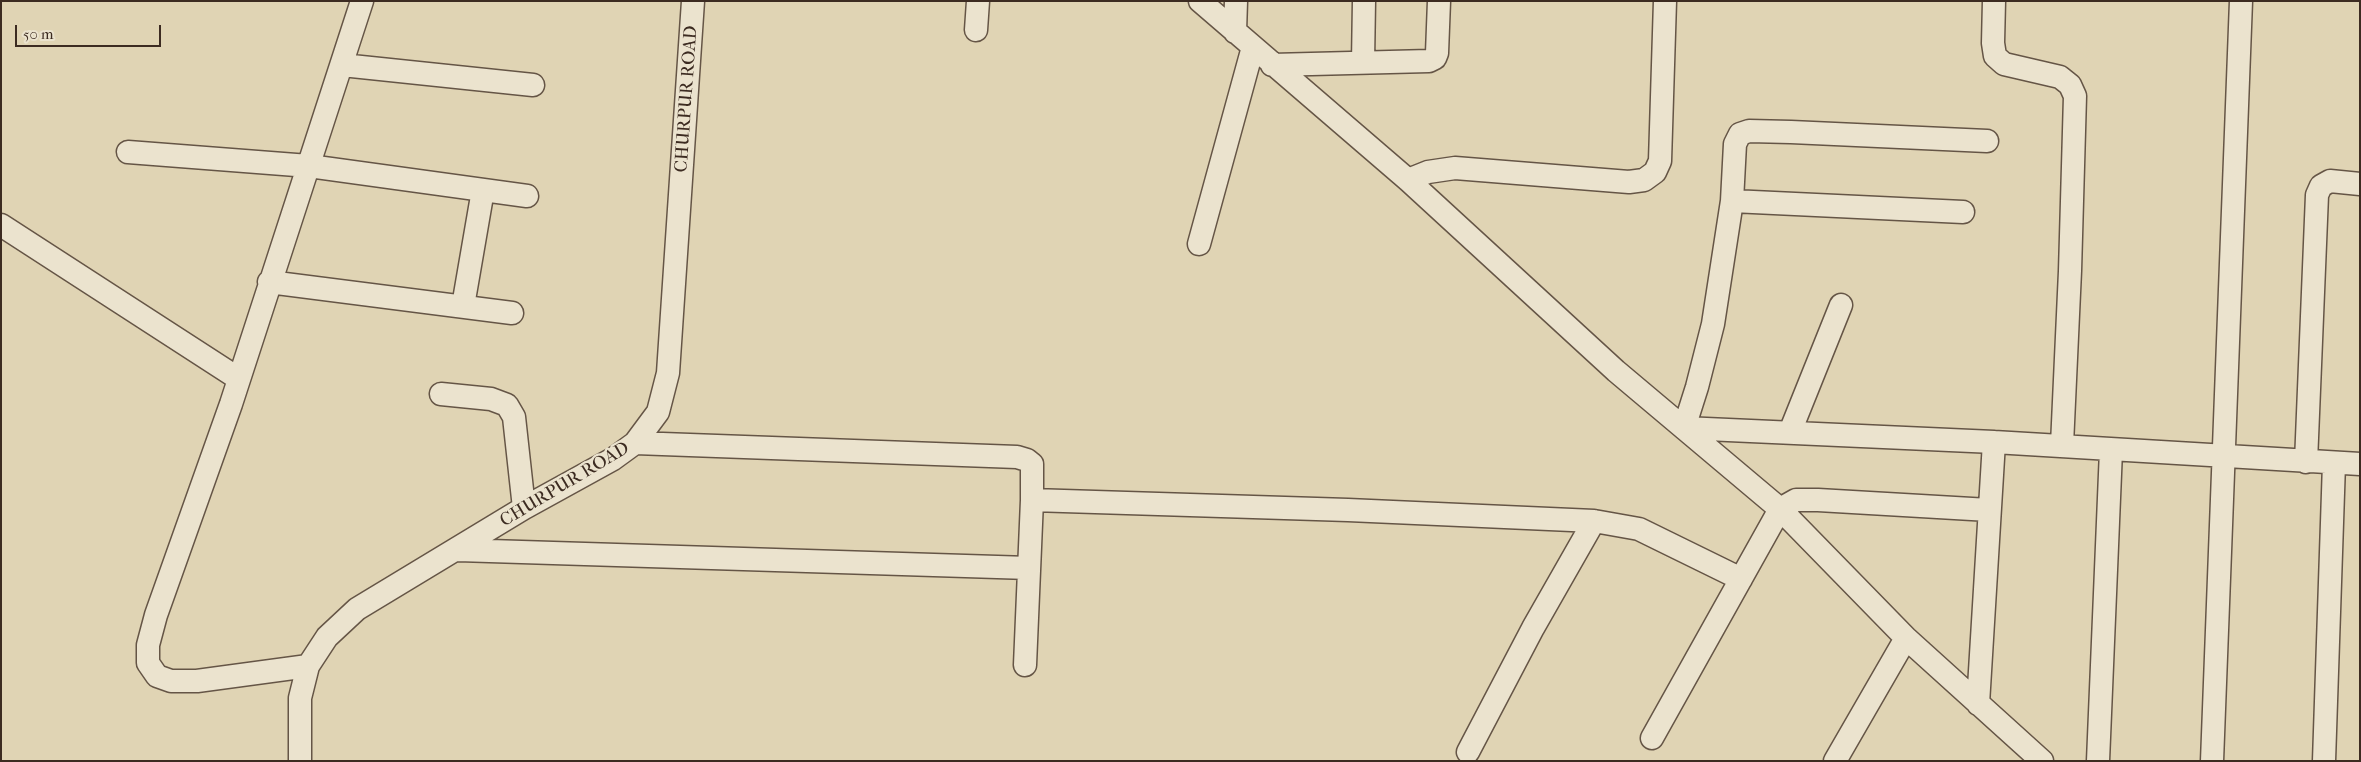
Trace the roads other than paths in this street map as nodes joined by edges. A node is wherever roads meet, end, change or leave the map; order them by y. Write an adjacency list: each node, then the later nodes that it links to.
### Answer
1 (362, 1): 15 (street)
2 (693, 1): 38 (street, CHURPUR ROAD)
3 (978, 1): 11 (street)
4 (1200, 1): 12 (street)
5 (1236, 1): 12 (street)
6 (1364, 1): 14 (street)
7 (1439, 1): 14 (street)
8 (1665, 1): 21 (street)
9 (1994, 1): 39 (street)
10 (2241, 1): 41 (street)
11 (976, 30)
12 (1235, 32): 13 (street)
13 (1252, 48): 16 (street); 28 (street)
14 (1363, 62): 16 (street)
15 (342, 65): 17 (street); 20 (street)
16 (1272, 65): 21 (street)
17 (533, 85)
18 (1987, 141): 25 (street)
19 (128, 152): 20 (street)
20 (309, 166): 23 (street); 29 (street)
21 (1408, 180): 35 (street)
22 (2360, 184): 42 (street)
23 (483, 190): 24 (street); 31 (street)
24 (527, 196)
25 (1732, 201): 26 (street); 35 (street)
26 (1963, 212)
27 (1, 225): 33 (street)
28 (1199, 244)
29 (269, 282): 31 (street); 33 (street)
30 (1841, 305): 36 (street)
31 (463, 306): 32 (street)
32 (512, 313)
33 (239, 379): 55 (street)
34 (441, 394): 46 (street)
35 (1684, 428): 36 (street); 47 (street)
36 (1790, 432): 37 (street)
37 (1994, 442): 39 (street); 48 (street)
38 (635, 443): 45 (street); 46 (street, CHURPUR ROAD)
39 (2062, 445): 40 (street)
40 (2111, 450): 41 (street); 62 (street)
41 (2224, 457): 42 (street); 63 (street)
42 (2306, 462): 43 (street)
43 (2334, 464): 44 (street); 64 (street)
44 (2360, 464)
45 (1032, 500): 49 (street); 51 (street)
46 (524, 508): 50 (street, CHURPUR ROAD)
47 (1780, 508): 48 (street); 52 (street); 53 (street)
48 (1989, 510): 56 (street)
49 (1594, 522): 52 (street); 58 (street)
50 (458, 550): 51 (street); 55 (street, CHURPUR ROAD)
51 (1029, 568): 54 (street)
52 (1741, 579): 57 (street)
53 (1906, 638): 56 (street); 60 (street)
54 (1025, 665)
55 (308, 666): 59 (street, CHURPUR ROAD)
56 (1978, 704): 61 (street)
57 (1652, 738)
58 (1468, 752)
59 (300, 761)
60 (1835, 761)
61 (2042, 761)
62 (2098, 761)
63 (2212, 761)
64 (2324, 761)

